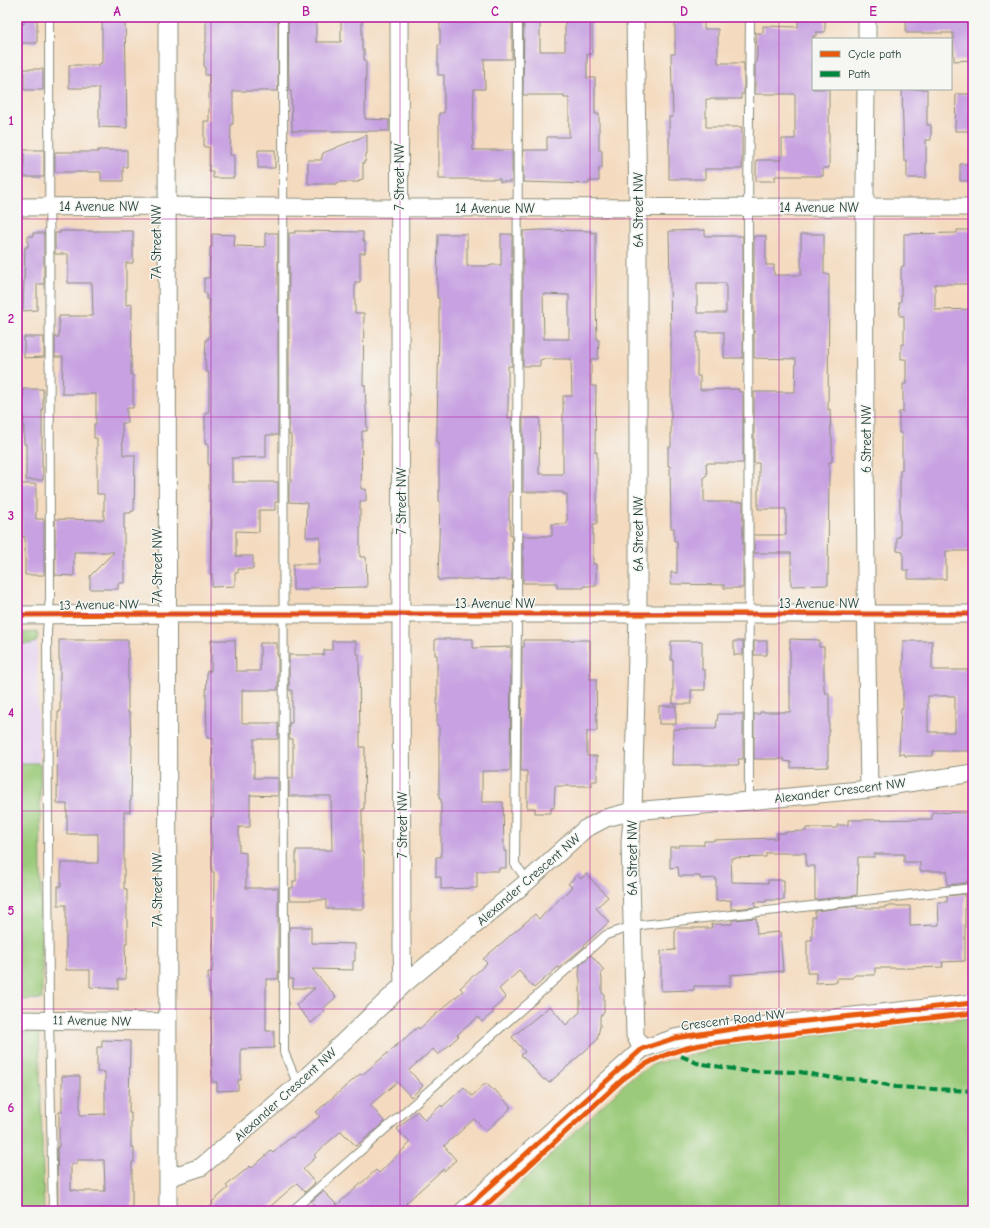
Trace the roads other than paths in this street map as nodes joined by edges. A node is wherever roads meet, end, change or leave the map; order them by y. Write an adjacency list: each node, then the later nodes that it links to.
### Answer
1 (49, 17): 13 (lane)
2 (167, 17): 11 (street, 7A Street NW)
3 (283, 17): 17 (lane)
4 (399, 17): 18 (street, 7 Street NW)
5 (518, 17): 19 (lane)
6 (635, 17): 20 (street, 6A Street NW)
7 (750, 17): 14 (lane)
8 (867, 17): 9 (street)
9 (867, 38)
10 (866, 90): 15 (street, 6 Street NW)
11 (167, 206): 13 (street, 14 Avenue NW); 17 (street, 14 Avenue NW); 22 (street, 7A Street NW)
12 (17, 207): 13 (street, 14 Avenue NW)
13 (50, 207): 30 (lane)
14 (748, 207): 15 (street, 14 Avenue NW); 20 (street, 14 Avenue NW); 26 (lane)
15 (865, 207): 16 (street, 14 Avenue NW); 27 (street, 6 Street NW)
16 (973, 207)
17 (283, 208): 18 (street, 14 Avenue NW); 23 (lane)
18 (399, 208): 19 (street, 14 Avenue NW); 24 (street, 7 Street NW)
19 (518, 208): 20 (street, 14 Avenue NW); 25 (lane)
20 (638, 208): 21 (street, 6A Street NW)
21 (638, 613): 25 (street, 13 Avenue NW); 26 (street, 13 Avenue NW); 34 (street, 6A Street NW)
22 (168, 614): 23 (street, 13 Avenue NW); 30 (street, 13 Avenue NW); 42 (street, 7A Street NW)
23 (285, 614): 24 (street, 13 Avenue NW); 44 (lane)
24 (402, 614): 25 (street, 13 Avenue NW); 38 (street, 7 Street NW)
25 (517, 614): 35 (lane)
26 (749, 614): 27 (street, 13 Avenue NW); 33 (lane)
27 (866, 614): 28 (street, 13 Avenue NW); 32 (street, 6 Street NW)
28 (973, 614)
29 (17, 615): 30 (street, 13 Avenue NW)
30 (48, 615): 41 (lane)
31 (973, 773): 32 (street, Alexander Crescent NW)
32 (869, 789): 33 (street, Alexander Crescent NW)
33 (749, 801): 34 (street, Alexander Crescent NW)
34 (633, 810): 35 (street, Alexander Crescent NW); 37 (street, 6A Street NW)
35 (528, 881): 38 (street, Alexander Crescent NW)
36 (973, 888): 37 (lane)
37 (633, 926): 43 (street, 6A Street NW); 48 (lane)
38 (403, 985): 44 (street, Alexander Crescent NW)
39 (973, 1003): 43 (street, Crescent Road NW)
40 (17, 1020): 41 (street, 11 Avenue NW)
41 (49, 1020): 42 (street, 11 Avenue NW); 46 (lane)
42 (168, 1022): 45 (street, 7A Street NW)
43 (642, 1049): 49 (street, Crescent Road NW)
44 (298, 1085): 45 (street, Alexander Crescent NW)
45 (168, 1178): 47 (street, 7A Street NW)
46 (53, 1211)
47 (168, 1211)
48 (292, 1211)
49 (463, 1211)

